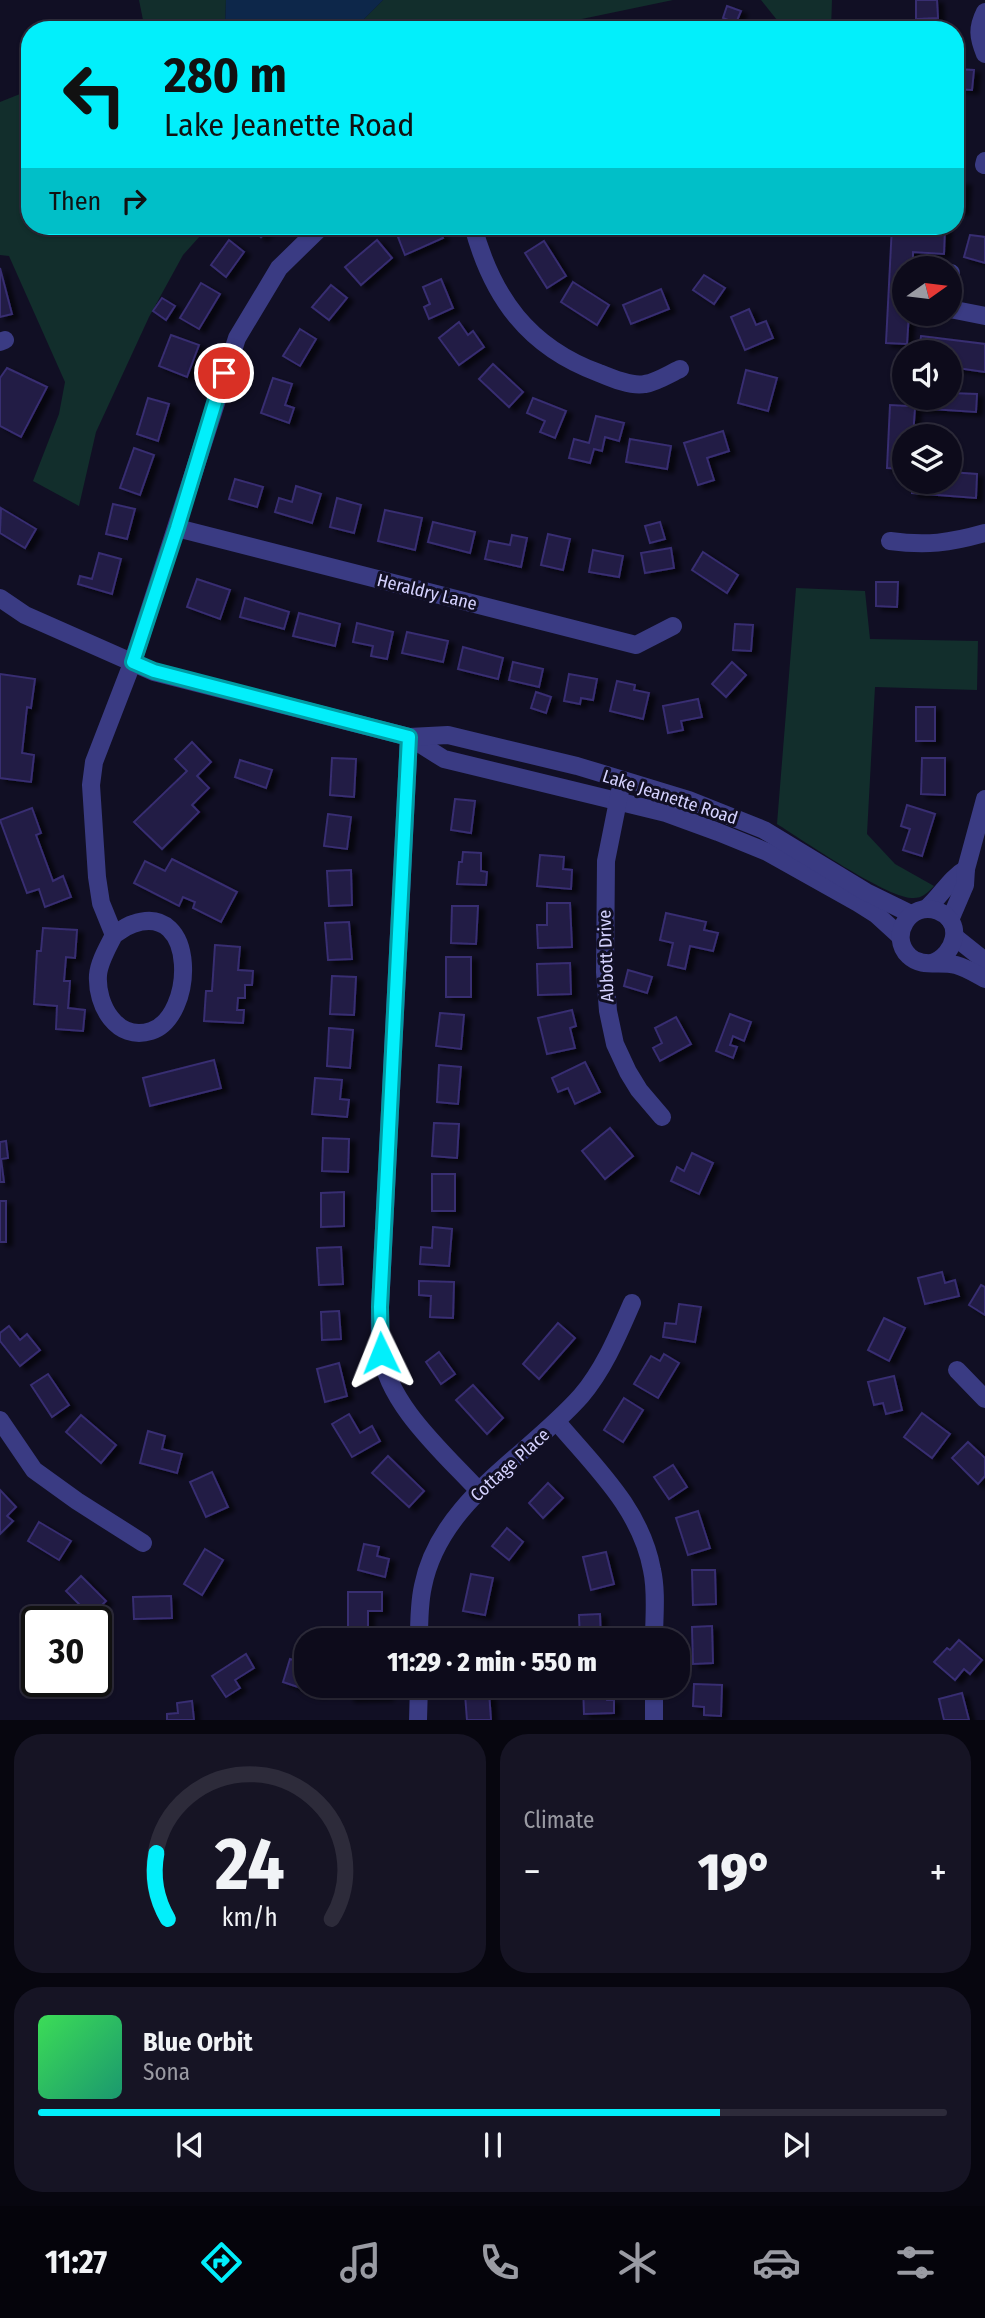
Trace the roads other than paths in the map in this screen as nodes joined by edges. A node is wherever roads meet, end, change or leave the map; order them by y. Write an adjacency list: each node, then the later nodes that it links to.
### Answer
1 (985, 12): 2 (street)
2 (985, 54)
3 (313, 235): 8 (street)
4 (475, 235): 7 (street)
5 (962, 311): 6 (street)
6 (985, 316)
7 (680, 369)
8 (177, 528): 12 (street, Heraldry Lane); 13 (street)
9 (985, 533): 10 (street)
10 (890, 541)
11 (0, 598): 13 (street, Lake Jeanette Road)
12 (673, 626)
13 (133, 662): 14 (street, Lake Jeanette Road); 21 (street)
14 (409, 737): 15 (street, Lake Jeanette Road); 17 (street, Lake Jeanette Road); 32 (street)
15 (622, 781): 17 (street, Abbott Drive); 19 (street, Lake Jeanette Road)
16 (985, 799): 18 (street)
17 (618, 801): 22 (street, Lake Jeanette Road); 26 (street, Abbott Drive)
18 (966, 869): 19 (street); 20 (street)
19 (919, 911): 20 (street); 22 (street)
20 (952, 929): 23 (street); 24 (street)
21 (114, 934): 21 (street)
22 (900, 936): 24 (street)
23 (985, 961)
24 (932, 963): 25 (street)
25 (985, 979)
26 (662, 1117)
27 (632, 1303): 31 (street, Cottage Place)
28 (957, 1370): 29 (street)
29 (985, 1399)
30 (0, 1420): 33 (street)
31 (556, 1422): 32 (street, Cottage Place); 35 (street)
32 (479, 1491): 34 (street, Cottage Place)
33 (143, 1543)
34 (419, 1628)
35 (654, 1628)
36 (418, 1698): 38 (street)
37 (654, 1698): 39 (street)
38 (418, 1720)
39 (654, 1720)

